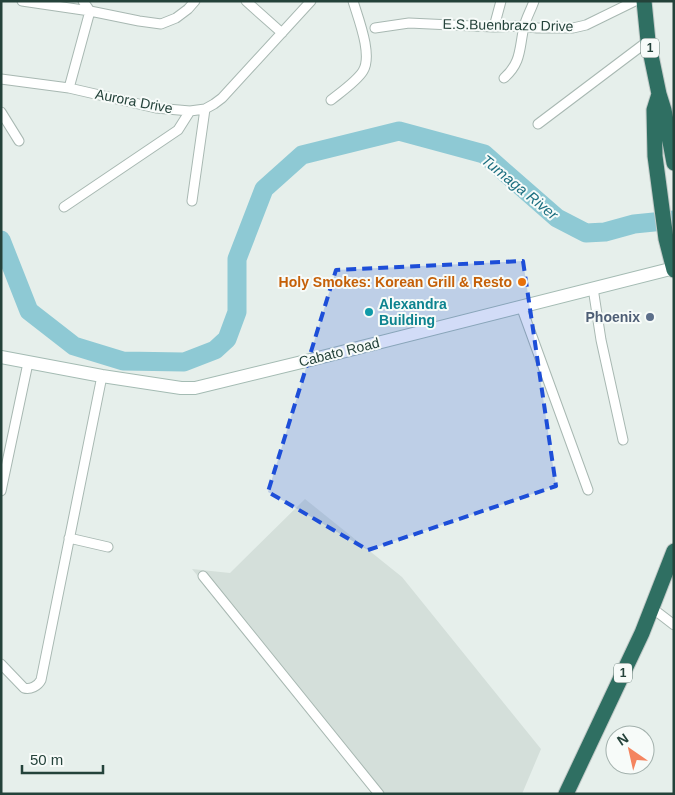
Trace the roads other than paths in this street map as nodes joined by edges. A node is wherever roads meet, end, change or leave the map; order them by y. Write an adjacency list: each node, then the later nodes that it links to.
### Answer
1 (22, 1): 11 (street)
2 (83, 1): 11 (street)
3 (196, 1): 11 (street)
4 (246, 1): 15 (street)
5 (311, 1): 15 (street, Aurora Drive)
6 (353, 1): 21 (street)
7 (500, 1): 13 (street)
8 (534, 1): 12 (street)
9 (635, 1): 12 (street, E.S.Buenbrazo Drive)
10 (644, 1): 16 (highway, 1)
11 (90, 11): 19 (street)
12 (524, 26): 13 (street, E.S.Buenbrazo Drive); 17 (street)
13 (494, 27): 14 (street, E.S.Buenbrazo Drive)
14 (375, 28)
15 (282, 33): 22 (street, Aurora Drive)
16 (648, 42): 20 (highway, 1); 25 (street)
17 (504, 78)
18 (1, 79): 19 (street, Aurora Drive)
19 (69, 88): 23 (street, Aurora Drive)
20 (658, 94): 27 (highway, 1); 30 (highway, 1)
21 (331, 100)
22 (205, 109): 23 (street, Aurora Drive); 28 (street)
23 (190, 111): 29 (street)
24 (1, 112): 26 (street)
25 (538, 124)
26 (19, 141)
27 (673, 157)
28 (192, 201)
29 (64, 207)
30 (674, 268): 31 (street, Cabato Road)
31 (593, 288): 32 (street, Cabato Road); 36 (street)
32 (521, 306): 35 (street, Cabato Road); 37 (street)
33 (1, 357): 34 (street, Cabato Road)
34 (28, 363): 35 (street, Cabato Road); 38 (street)
35 (102, 376): 39 (street)
36 (623, 440)
37 (588, 490)
38 (1, 491)
39 (69, 538): 40 (street); 45 (street)
40 (108, 547)
41 (674, 551): 43 (highway, 1)
42 (203, 576): 47 (street)
43 (652, 608): 44 (street); 46 (highway, 1)
44 (674, 625)
45 (1, 664)
46 (567, 793)
47 (380, 794)

